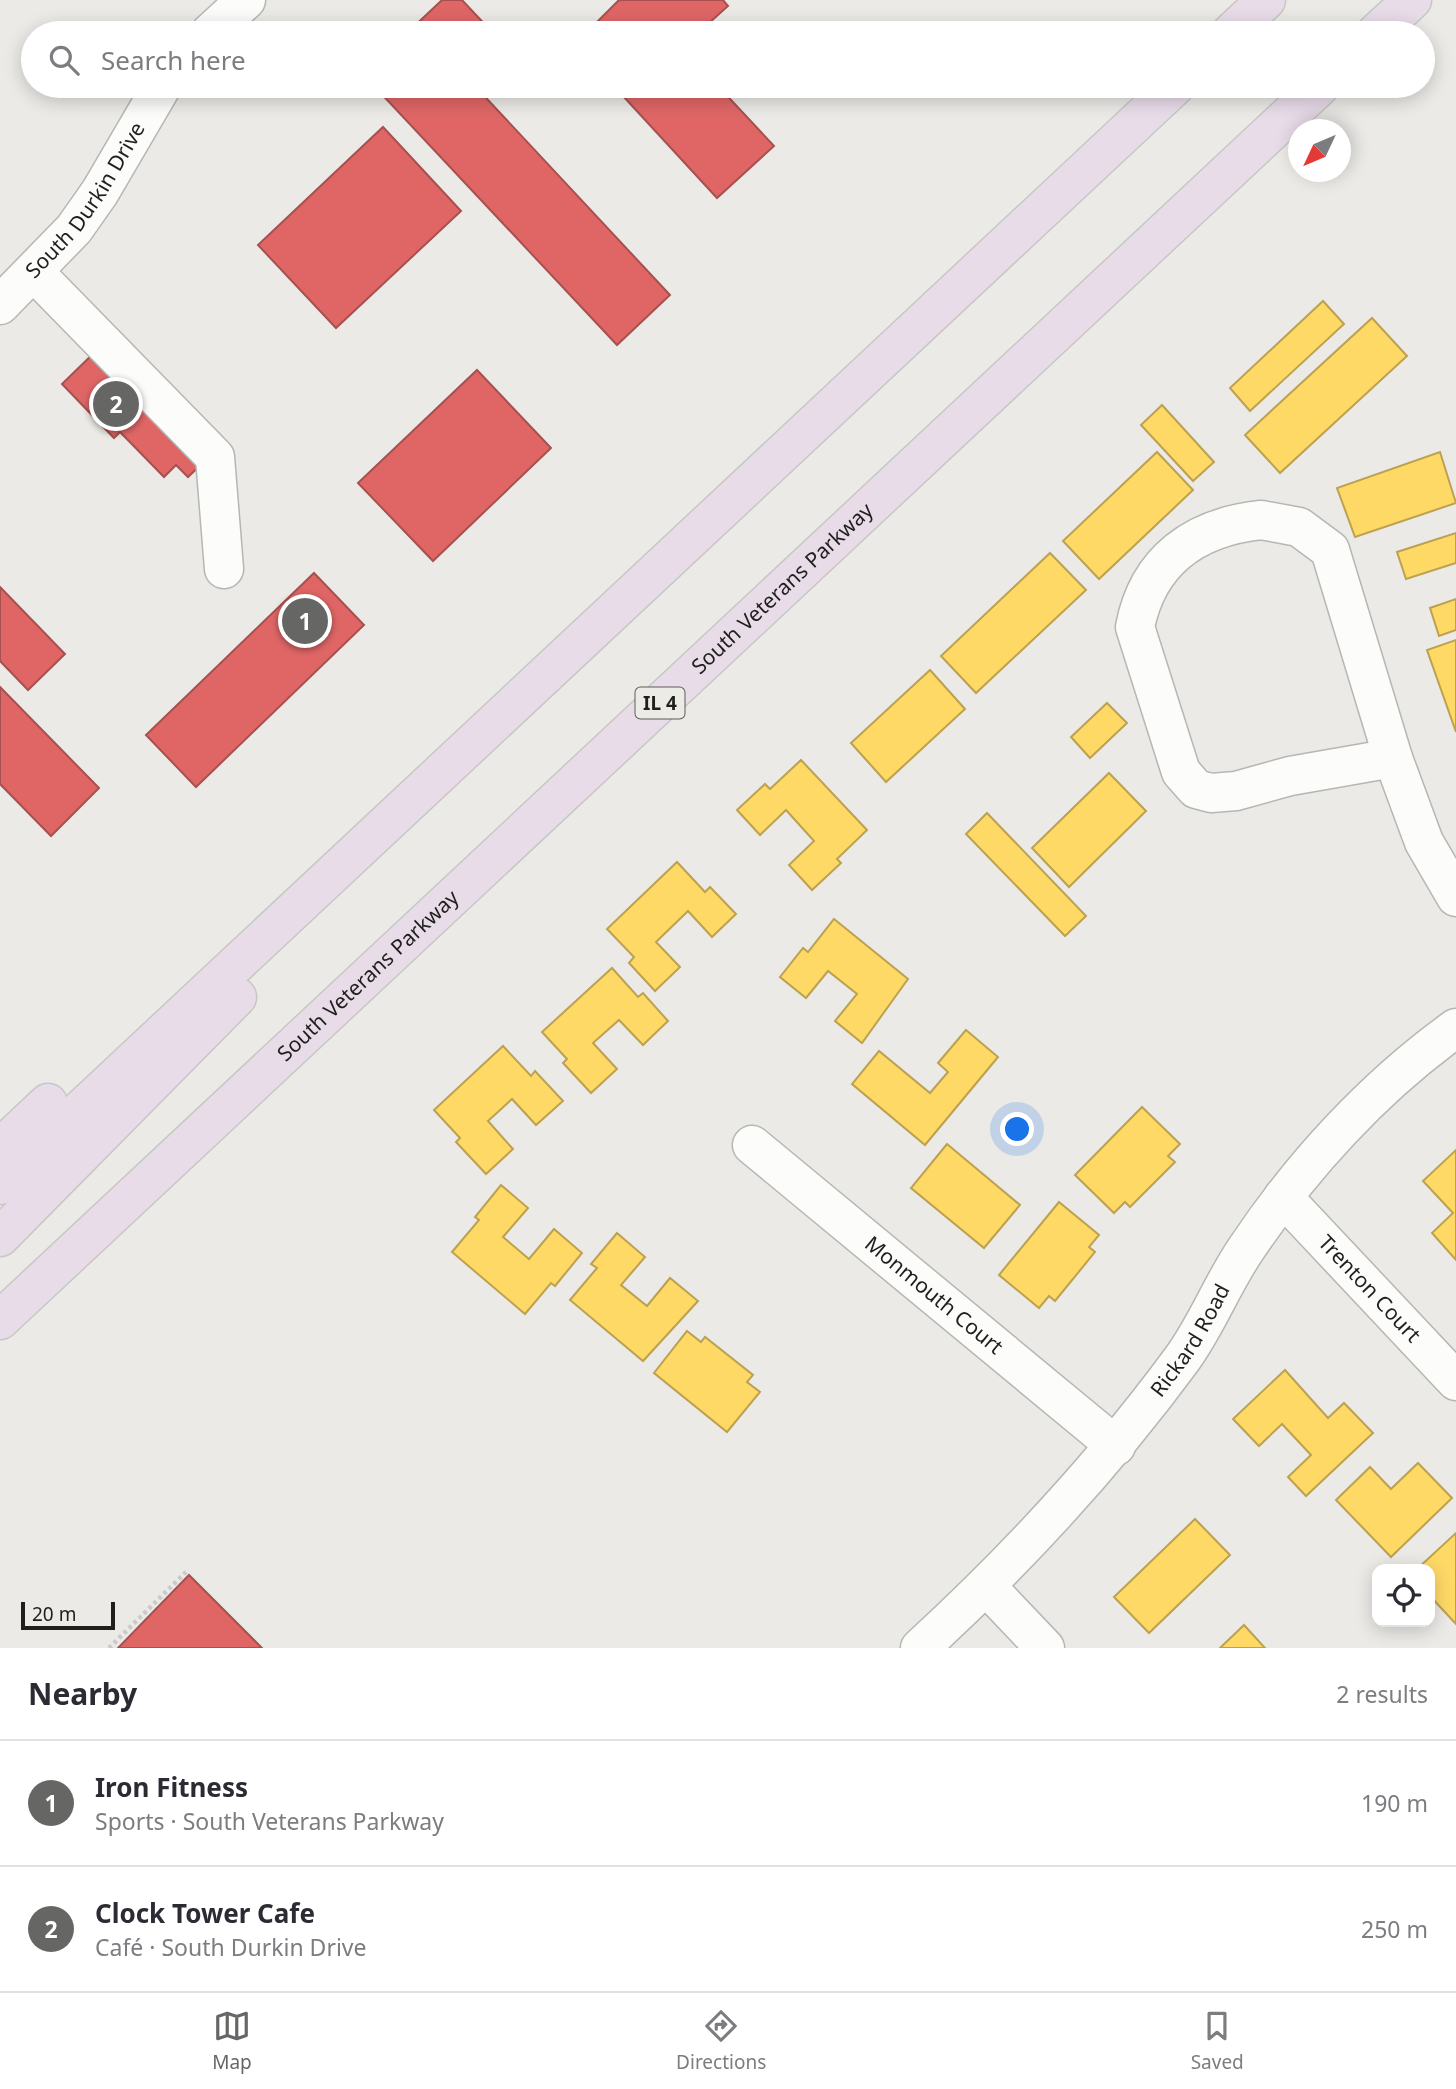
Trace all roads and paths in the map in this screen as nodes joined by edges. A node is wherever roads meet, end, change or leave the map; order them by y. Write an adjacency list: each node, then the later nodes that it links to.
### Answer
1 (246, 0): 4 (street)
2 (1266, 0): 5 (highway)
3 (1412, 0): 6 (highway)
4 (224, 21)
5 (1244, 21)
6 (1389, 21)
7 (155, 98): 10 (street, South Durkin Drive)
8 (1162, 98): 14 (highway)
9 (1307, 98): 23 (highway, South Veterans Parkway / IL 4)
10 (34, 272): 11 (street, South Durkin Drive); 12 (street)
11 (0, 305)
12 (224, 569)
13 (1393, 758): 13 (street); 15 (street)
14 (336, 869): 17 (highway); 22 (highway)
15 (1456, 897)
16 (1456, 1028): 21 (street, Rickard Road)
17 (120, 1073): 19 (highway); 20 (highway)
18 (751, 1144): 25 (street, Monmouth Court)
19 (0, 1148)
20 (0, 1185)
21 (1283, 1197): 24 (street, Trenton Court); 25 (street, Rickard Road)
22 (0, 1237)
23 (0, 1320)
24 (1456, 1381)
25 (1116, 1446): 27 (street, Rickard Road)
26 (186, 1572): 28 (path)
27 (987, 1587): 29 (street, Rickard Road); 30 (street)
28 (109, 1648)
29 (919, 1648)
30 (1045, 1648)

